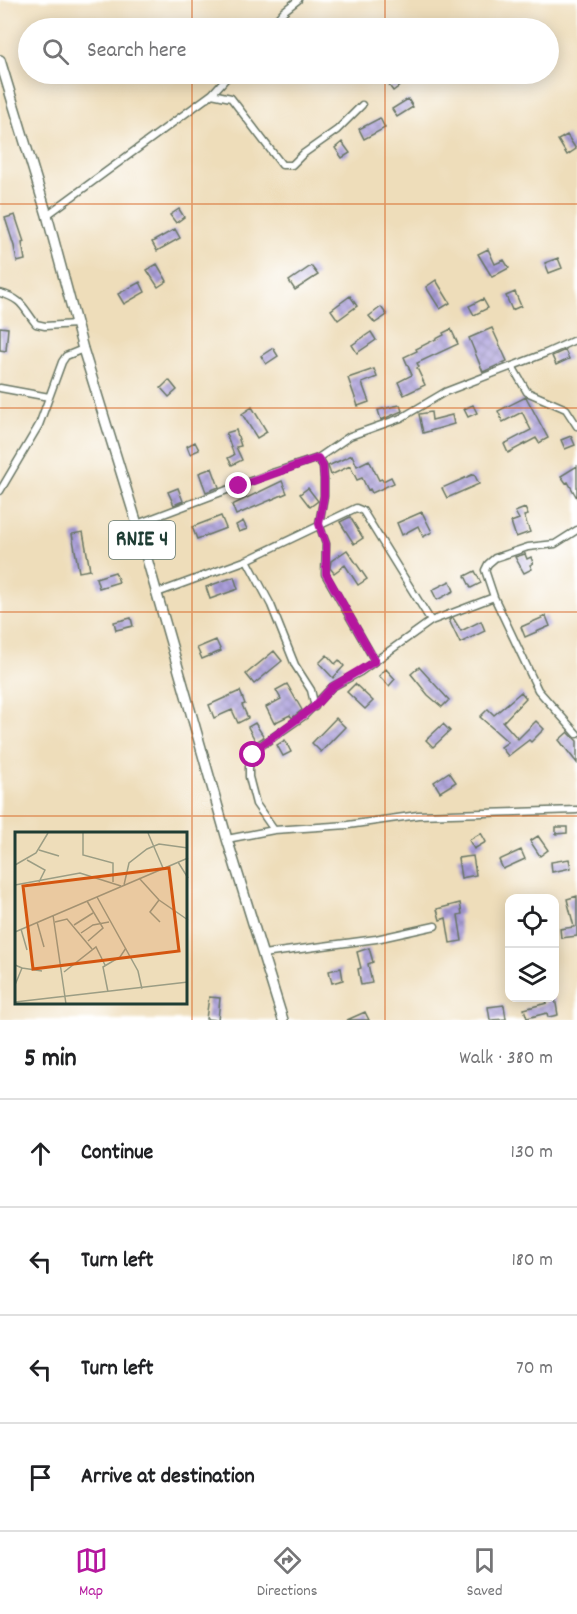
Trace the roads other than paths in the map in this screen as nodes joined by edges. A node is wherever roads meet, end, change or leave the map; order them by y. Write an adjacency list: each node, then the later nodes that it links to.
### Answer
1 (298, 0): 2 (street)
2 (278, 18)
3 (0, 60): 7 (main road, RNIE 4)
4 (221, 84): 5 (street)
5 (212, 94): 6 (street); 7 (street)
6 (362, 105)
7 (47, 215): 9 (main road, RNIE 4)
8 (0, 293): 9 (street)
9 (76, 324): 11 (main road, RNIE 4)
10 (577, 339): 12 (street)
11 (82, 348): 14 (street); 18 (main road, RNIE 4)
12 (512, 366): 15 (street); 16 (street)
13 (0, 388): 14 (street)
14 (49, 397): 17 (street)
15 (577, 426)
16 (318, 458): 18 (street); 19 (street)
17 (0, 492)
18 (137, 524): 22 (main road, RNIE 4)
19 (319, 524): 21 (street); 24 (street); 25 (street)
20 (577, 530): 23 (street)
21 (247, 560): 22 (street); 26 (street)
22 (158, 593): 30 (main road, RNIE 4)
23 (494, 597): 24 (street); 27 (street)
24 (431, 621): 25 (street)
25 (375, 661): 26 (street)
26 (315, 706): 29 (street)
27 (577, 734)
28 (577, 810): 29 (street)
29 (274, 830): 30 (street)
30 (227, 839): 32 (main road, RNIE 4)
31 (435, 926): 32 (street)
32 (263, 954): 33 (main road, RNIE 4)
33 (283, 1020)

